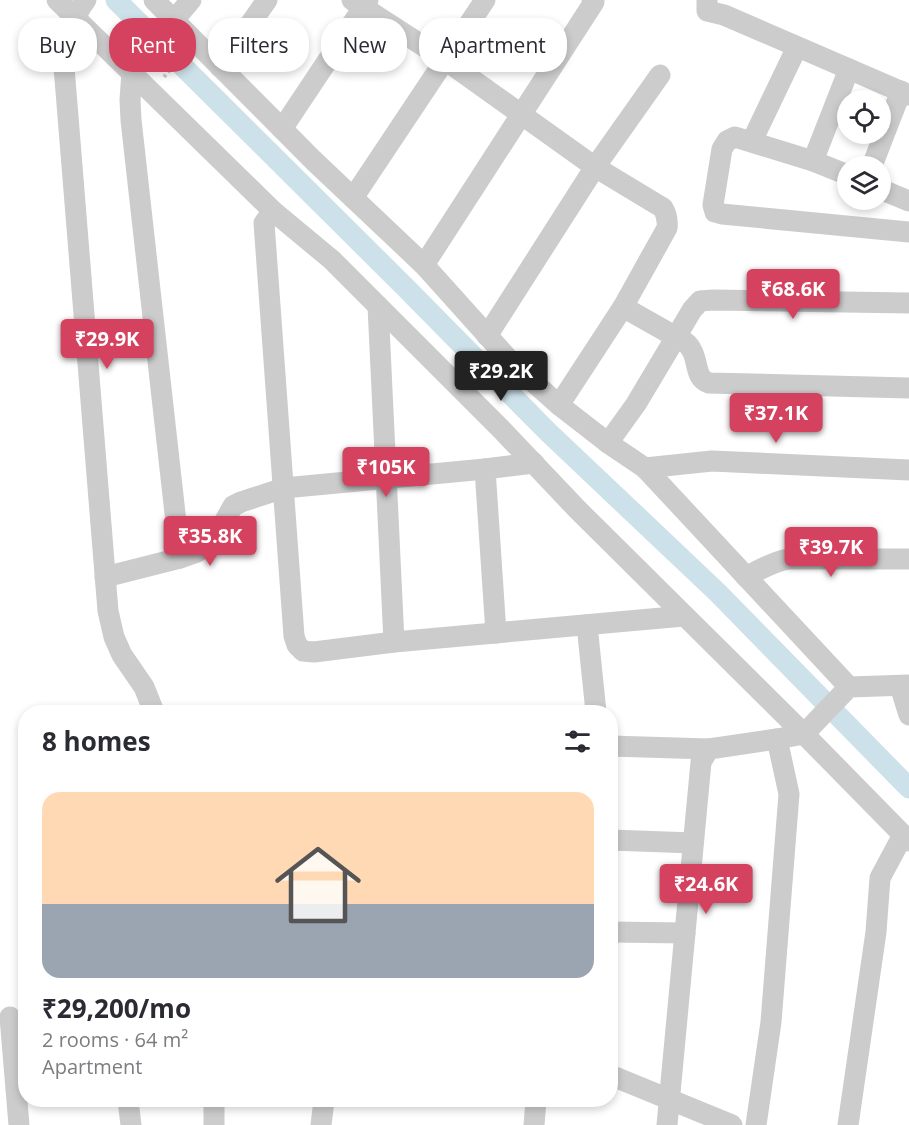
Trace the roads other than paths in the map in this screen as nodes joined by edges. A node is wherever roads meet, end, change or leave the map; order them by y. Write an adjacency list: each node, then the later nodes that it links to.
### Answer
1 (57, 0): 9 (street)
2 (154, 0): 10 (street)
3 (191, 0): 11 (street)
4 (267, 0): 12 (street)
5 (485, 0): 13 (street)
6 (592, 0): 26 (street)
7 (707, 0): 17 (street)
8 (361, 2): 15 (street); 27 (street)
9 (81, 8): 16 (street); 55 (street)
10 (172, 18)
11 (176, 18)
12 (254, 18)
13 (473, 18)
14 (196, 42): 18 (street)
15 (419, 42)
16 (109, 43)
17 (797, 47): 19 (street); 28 (street)
18 (208, 55)
19 (849, 69): 25 (street); 30 (street)
20 (132, 72): 36 (street); 53 (street)
21 (225, 72): 27 (street)
22 (437, 72): 34 (street)
23 (462, 72): 26 (street)
24 (660, 75): 31 (street)
25 (905, 93): 29 (street)
26 (522, 114): 31 (street); 38 (street)
27 (282, 129): 34 (street)
28 (752, 141): 30 (street); 37 (street)
29 (877, 156)
30 (813, 161): 32 (street)
31 (595, 167): 41 (street); 42 (street)
32 (837, 171)
33 (891, 194): 35 (street)
34 (353, 198): 38 (street)
35 (909, 201)
36 (273, 211): 40 (street); 52 (street)
37 (909, 232)
38 (424, 266): 42 (street)
39 (909, 303): 43 (street)
40 (378, 306): 47 (street); 51 (street)
41 (623, 307): 43 (street); 45 (street)
42 (487, 336): 45 (street)
43 (676, 337): 44 (street); 46 (street)
44 (909, 388)
45 (559, 405): 46 (street)
46 (608, 443): 48 (street)
47 (534, 464): 49 (street); 57 (street)
48 (645, 468): 50 (street); 56 (street)
49 (485, 469): 51 (street); 59 (street)
50 (909, 470)
51 (387, 478): 52 (street); 60 (street)
52 (284, 488): 53 (street); 60 (street)
53 (180, 558): 55 (street)
54 (909, 559): 56 (street)
55 (105, 577): 63 (street)
56 (746, 577): 62 (street)
57 (684, 616): 58 (street); 66 (street)
58 (587, 625): 59 (street); 64 (street)
59 (496, 633): 60 (street)
60 (394, 642)
61 (904, 685): 62 (street); 65 (street)
62 (849, 687): 66 (street)
63 (151, 705)
64 (595, 705)
65 (909, 716)
66 (804, 734): 67 (street); 70 (street)
67 (777, 739): 69 (street); 89 (street)
68 (618, 746): 69 (street)
69 (709, 748): 72 (street)
70 (906, 838): 90 (street)
71 (618, 840): 72 (street)
72 (693, 843): 74 (street)
73 (618, 932): 74 (street)
74 (685, 933): 77 (street)
75 (12, 1022): 83 (street)
76 (618, 1078): 77 (street)
77 (670, 1099): 82 (street); 88 (street)
78 (129, 1107): 84 (street)
79 (214, 1107): 85 (street)
80 (323, 1107): 86 (street)
81 (535, 1107): 87 (street)
82 (667, 1123)
83 (19, 1125)
84 (131, 1125)
85 (214, 1125)
86 (321, 1125)
87 (534, 1125)
88 (732, 1125)
89 (756, 1125)
90 (848, 1125)

